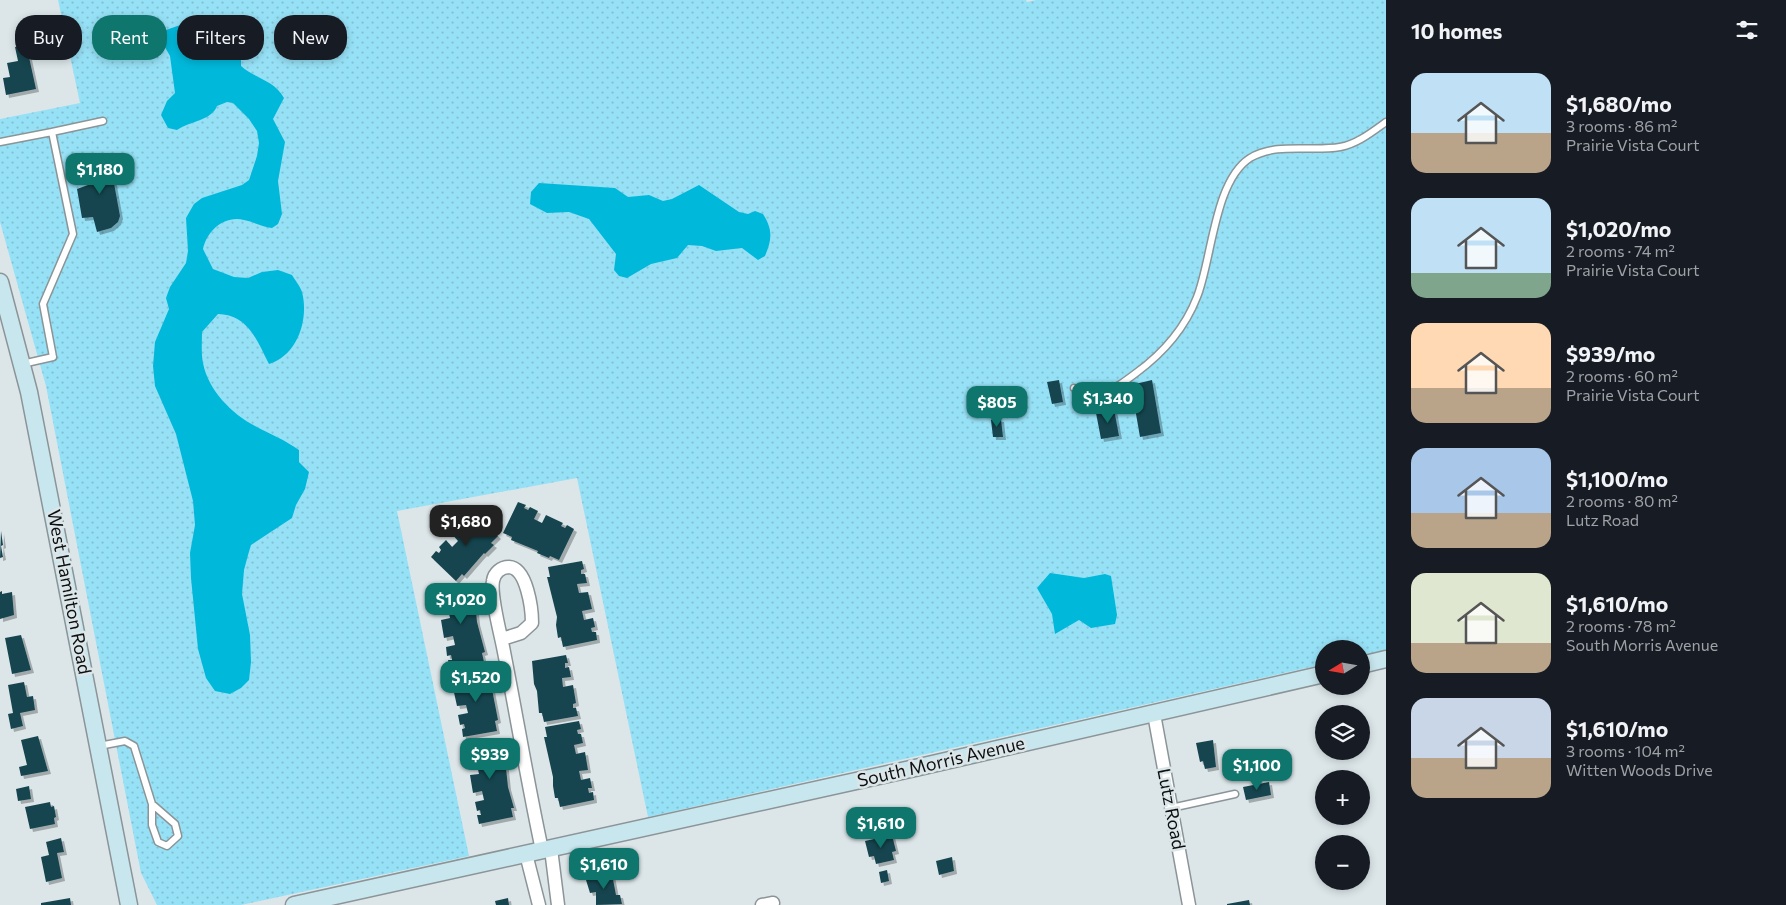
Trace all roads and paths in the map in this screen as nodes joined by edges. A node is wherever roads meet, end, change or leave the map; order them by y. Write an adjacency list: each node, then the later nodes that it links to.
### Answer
1 (103, 121): 3 (lane)
2 (1386, 122): 7 (lane)
3 (52, 132): 4 (lane); 6 (lane)
4 (0, 142)
5 (0, 282): 6 (street, West Hamilton Road)
6 (22, 364): 13 (street, West Hamilton Road)
7 (1074, 388)
8 (502, 639): 8 (street); 17 (street)
9 (1386, 659): 10 (street)
10 (1370, 663)
11 (1315, 676): 12 (street, South Morris Avenue)
12 (1154, 714): 16 (street, Lutz Road); 17 (street, South Morris Avenue)
13 (98, 746): 15 (lane); 18 (street, West Hamilton Road)
14 (1235, 794): 16 (lane)
15 (152, 804): 15 (lane)
16 (1171, 808): 22 (street, Lutz Road)
17 (540, 851): 19 (street, South Morris Avenue); 20 (street); 21 (street)
18 (129, 905)
19 (294, 905)
20 (539, 905)
21 (558, 905)
22 (1189, 905)

